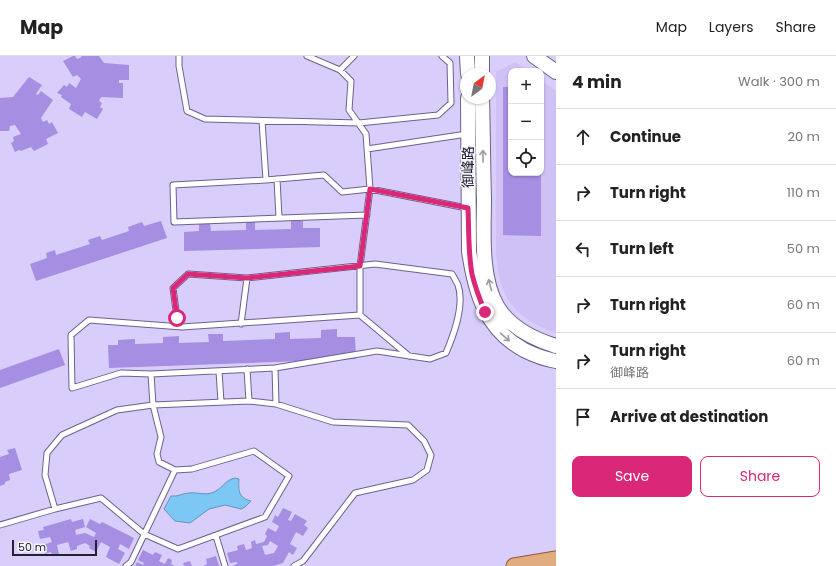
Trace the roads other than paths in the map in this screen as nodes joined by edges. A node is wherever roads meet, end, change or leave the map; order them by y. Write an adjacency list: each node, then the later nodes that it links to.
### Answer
1 (179, 56): 14 (lane)
2 (307, 56): 10 (lane)
3 (354, 56): 10 (lane)
4 (442, 56): 15 (lane)
5 (467, 56): 8 (street)
6 (482, 56): 9 (street)
7 (534, 56): 11 (street)
8 (468, 68)
9 (482, 68)
10 (340, 70): 15 (lane)
11 (556, 72)
12 (468, 104): 16 (street, 御峰路)
13 (482, 104): 29 (street, 御峰路, one-way to 13)
14 (262, 121): 15 (lane); 19 (lane)
15 (358, 123): 17 (lane)
16 (468, 134): 17 (lane); 21 (street, 御峰路)
17 (367, 148): 20 (lane)
18 (277, 179): 19 (lane); 20 (lane); 23 (lane)
19 (266, 180): 23 (lane)
20 (370, 189): 21 (lane); 22 (lane)
21 (468, 208): 31 (street, 御峰路, one-way to 31)
22 (367, 215): 23 (lane); 24 (lane)
23 (279, 218)
24 (360, 266): 25 (lane); 26 (lane); 30 (lane)
25 (247, 278): 27 (lane); 28 (lane)
26 (360, 315): 27 (lane); 30 (lane)
27 (241, 324): 28 (lane)
28 (182, 327): 35 (lane)
29 (556, 346)
30 (409, 356): 32 (lane)
31 (556, 361)
32 (275, 368): 33 (lane); 38 (lane)
33 (247, 369): 34 (lane); 37 (lane)
34 (219, 371): 35 (lane); 36 (lane)
35 (152, 374): 39 (lane)
36 (221, 402): 37 (lane); 39 (lane)
37 (248, 402): 38 (lane)
38 (276, 404): 48 (lane)
39 (153, 405): 40 (lane); 41 (lane)
40 (175, 470): 43 (lane); 44 (lane)
41 (55, 509): 42 (lane); 43 (lane)
42 (0, 525)
43 (144, 534): 44 (lane); 46 (lane)
44 (216, 536): 47 (lane)
45 (556, 559): 49 (main road)
46 (126, 566)
47 (225, 566)
48 (294, 566)
49 (514, 566)

